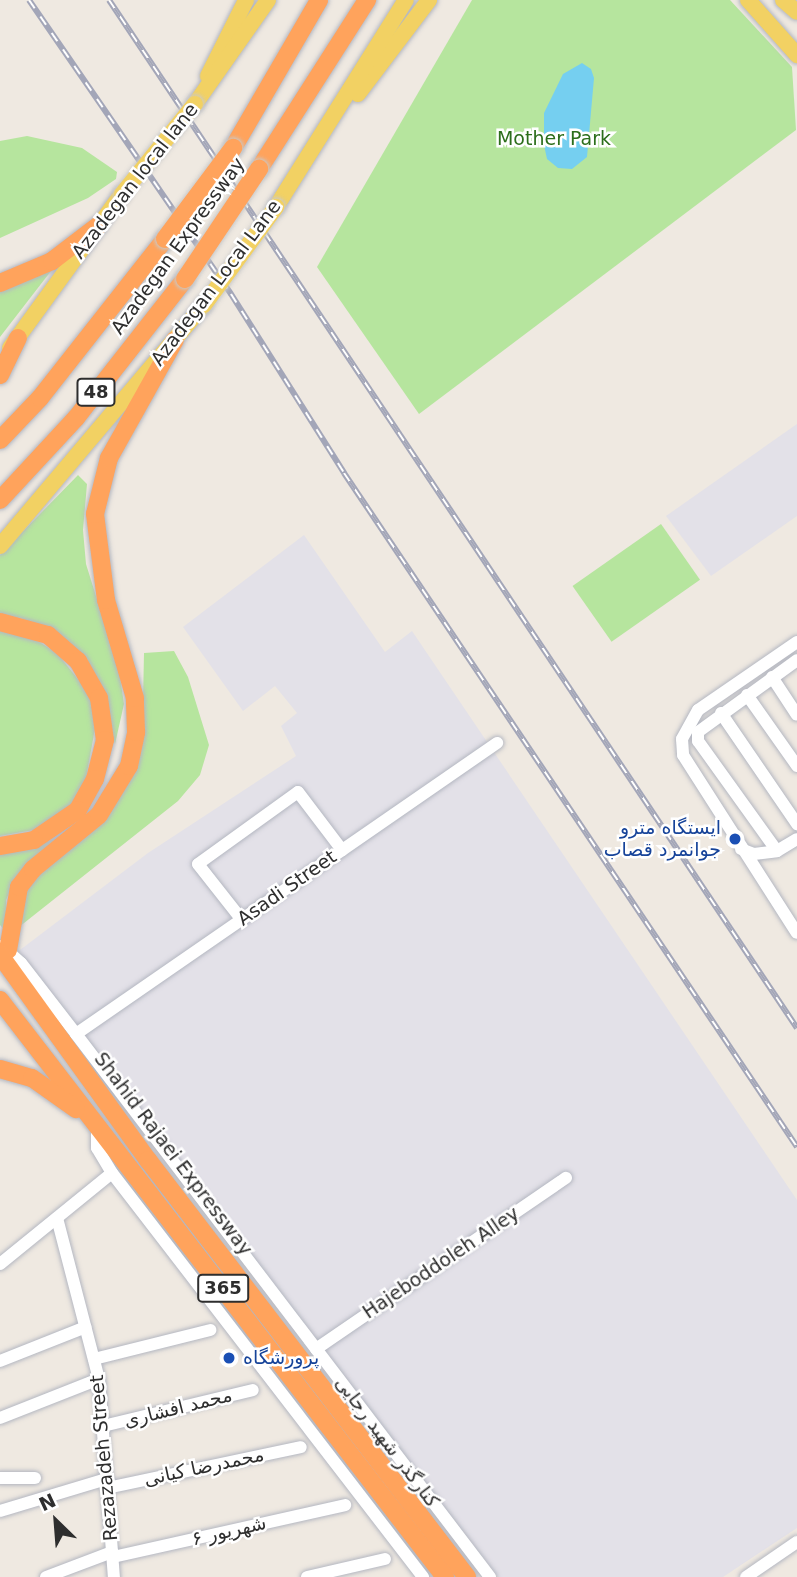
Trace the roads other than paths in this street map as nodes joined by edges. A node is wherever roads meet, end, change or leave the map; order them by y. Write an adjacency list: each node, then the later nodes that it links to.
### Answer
1 (246, 0): 13 (main road)
2 (268, 0): 13 (main road, Azadegan local lane)
3 (319, 0): 21 (highway, Azadegan Expressway / 48, bridge)
4 (367, 0): 22 (highway, Azadegan Expressway / 48, bridge)
5 (406, 0): 14 (main road, Azadegan Local Lane)
6 (429, 0): 14 (main road)
7 (748, 0): 10 (main road)
8 (783, 0): 9 (main road)
9 (797, 12)
10 (780, 36): 11 (main road); 12 (main road)
11 (797, 38)
12 (797, 55)
13 (195, 104): 15 (main road, Azadegan local lane, bridge)
14 (320, 138): 18 (main road, Azadegan Local Lane, bridge)
15 (99, 225): 16 (highway); 17 (main road, Azadegan local lane)
16 (0, 283)
17 (18, 338): 19 (main road, Azadegan local lane); 20 (highway)
18 (174, 340): 23 (main road, Azadegan Local Lane); 41 (highway)
19 (0, 360)
20 (0, 375)
21 (0, 440)
22 (0, 500)
23 (0, 546)
24 (0, 622): 35 (highway)
25 (797, 642): 36 (street)
26 (797, 660): 27 (street)
27 (772, 677): 28 (street); 30 (street)
28 (747, 695): 29 (street); 32 (street)
29 (721, 713): 33 (street); 38 (street)
30 (797, 715)
31 (497, 743): 37 (street, Asadi Street)
32 (797, 766)
33 (797, 824)
34 (797, 839): 38 (street)
35 (0, 846)
36 (741, 848): 38 (street); 40 (street)
37 (342, 850): 39 (street, Asadi Street); 39 (street)
38 (777, 851)
39 (242, 920): 43 (street, Asadi Street)
40 (797, 933)
41 (3, 950): 43 (street, کنارگذر شهید رجایی); 73 (highway, Shahid Rajaei Expressway / 365)
42 (0, 1000): 45 (highway, 365)
43 (76, 1034): 52 (street, کنارگذر شهید رجایی)
44 (0, 1069): 45 (highway)
45 (97, 1125): 46 (street); 72 (highway, 365)
46 (112, 1173): 48 (street); 71 (street)
47 (566, 1178): 52 (street, Hajeboddoleh Alley)
48 (57, 1217): 49 (street); 50 (street, Rezazadeh Street)
49 (0, 1264)
50 (86, 1327): 53 (street, Rezazadeh Street); 54 (street)
51 (209, 1329): 53 (street)
52 (316, 1349): 74 (street, کنارگذر شهید رجایی)
53 (94, 1359): 55 (street, Rezazadeh Street)
54 (0, 1361)
55 (99, 1379): 57 (street); 58 (street, Rezazadeh Street)
56 (253, 1390): 58 (street, محمد افشاری)
57 (0, 1418)
58 (103, 1426): 62 (street, Rezazadeh Street)
59 (301, 1447): 62 (street, محمدرضا کیانی)
60 (0, 1478): 61 (street)
61 (35, 1478)
62 (107, 1483): 64 (street, محمدرضا کیانی); 66 (street, Rezazadeh Street)
63 (345, 1505): 66 (street, شهریور ۶)
64 (0, 1511)
65 (797, 1542): 75 (street)
66 (113, 1554): 68 (street, شهریور ۶); 69 (street, Rezazadeh Street)
67 (385, 1559): 70 (street)
68 (46, 1577)
69 (114, 1577)
70 (307, 1577)
71 (422, 1577)
72 (445, 1577)
73 (467, 1577)
74 (490, 1577)
75 (746, 1577)

